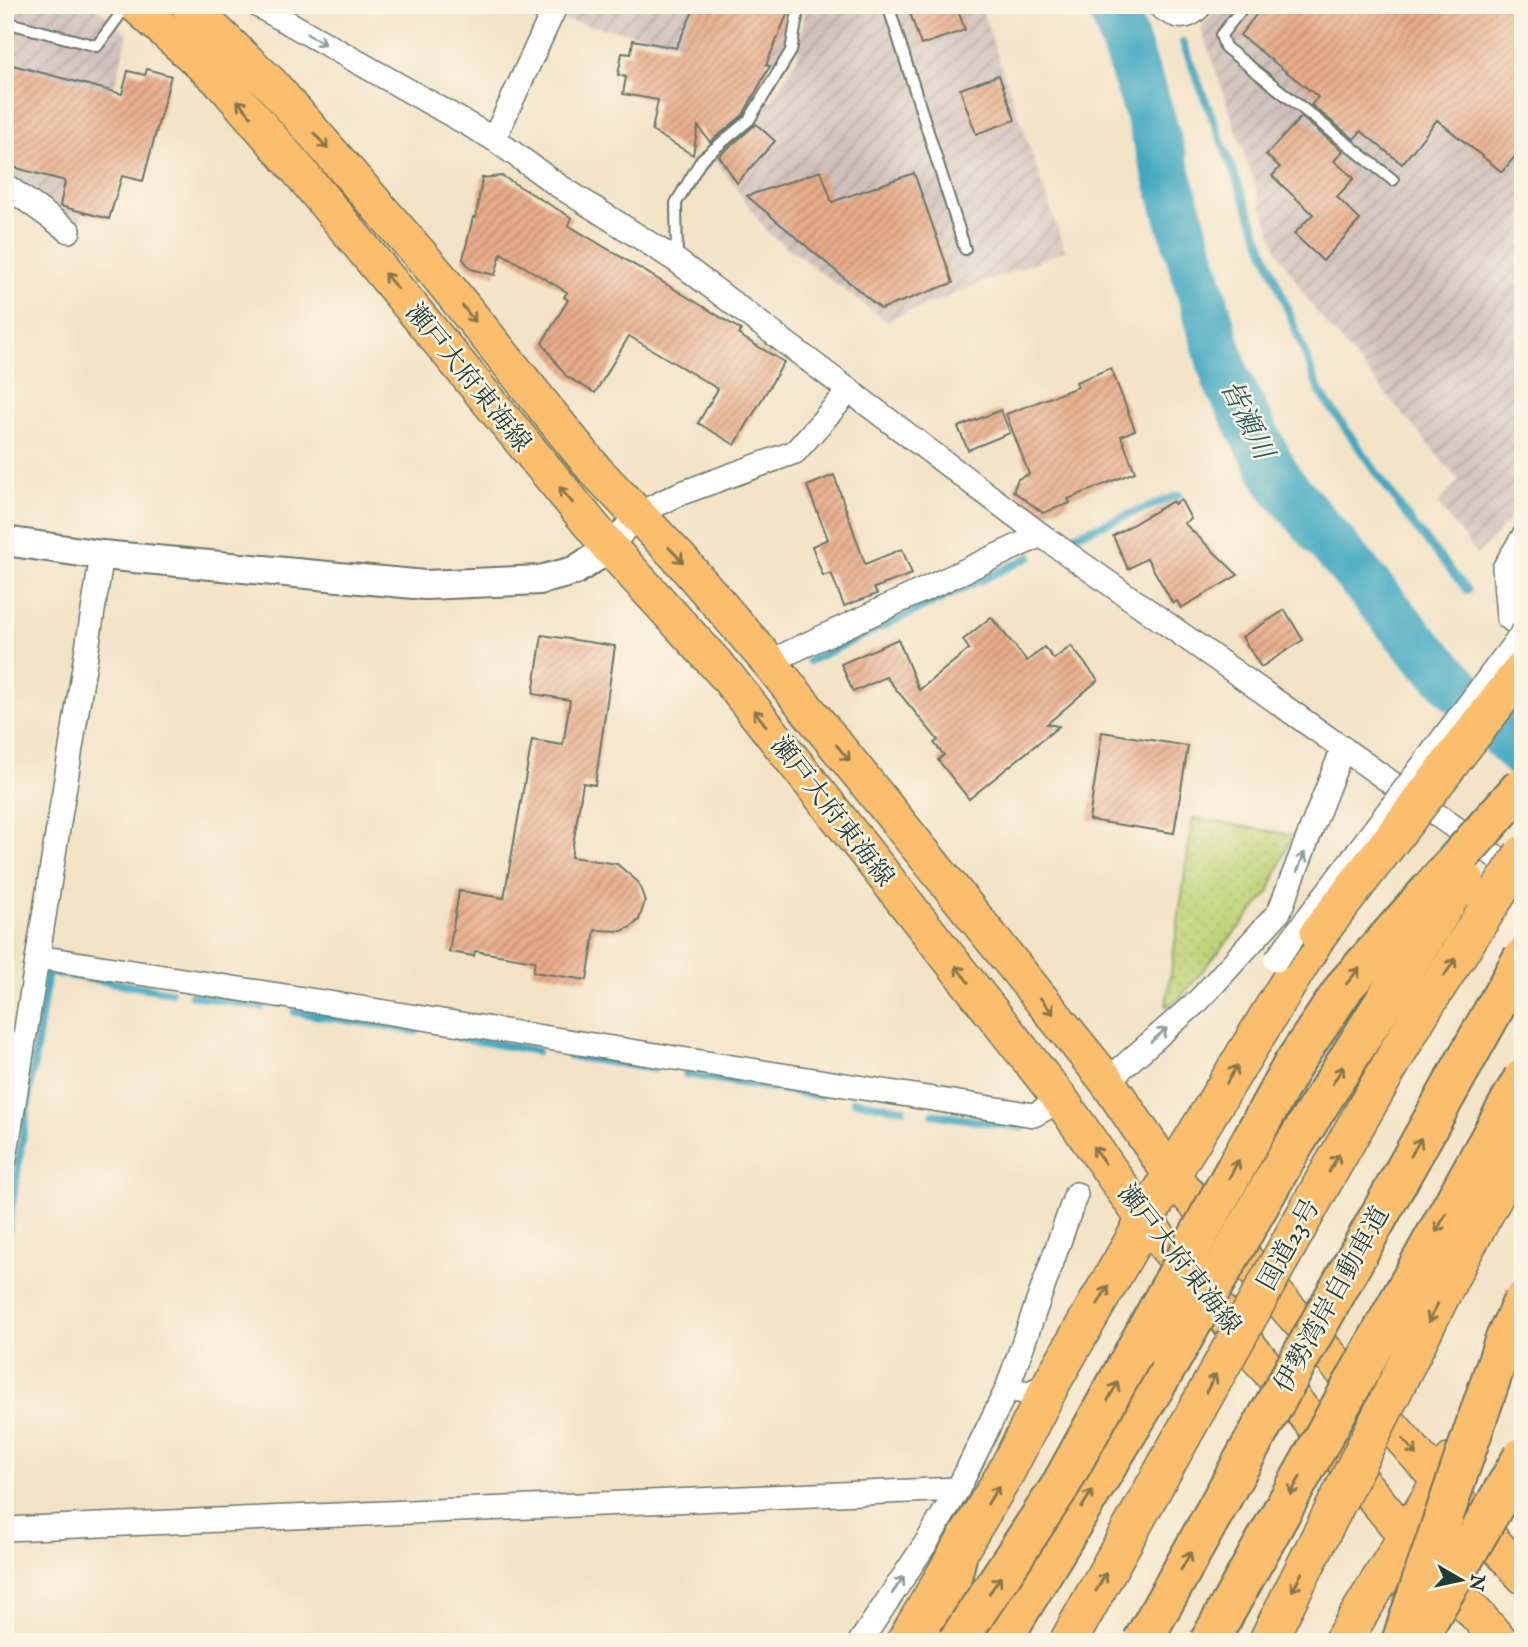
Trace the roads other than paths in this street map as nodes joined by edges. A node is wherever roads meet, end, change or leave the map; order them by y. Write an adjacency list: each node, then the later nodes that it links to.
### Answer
1 (127, 5): 11 (lane)
2 (136, 5): 23 (main road, 瀬戸大府東海線, one-way to 2)
3 (188, 5): 19 (main road, 瀬戸大府東海線, one-way to 19)
4 (257, 5): 12 (street, one-way to 12)
5 (556, 5): 12 (street)
6 (799, 5): 17 (lane)
7 (888, 5): 16 (lane)
8 (1158, 5): 9 (street)
9 (1201, 5)
10 (1245, 5): 13 (lane)
11 (5, 22)
12 (494, 139): 17 (street)
13 (1393, 180)
14 (5, 186): 15 (street)
15 (69, 231)
16 (965, 248)
17 (677, 261): 18 (street)
18 (850, 390): 19 (street); 20 (street)
19 (636, 515): 23 (street); 26 (main road, 瀬戸大府東海線, one-way to 26)
20 (1041, 535): 26 (street); 28 (street)
21 (1523, 537): 25 (street)
22 (5, 541): 24 (street)
23 (610, 548): 24 (street); 38 (main road, 瀬戸大府東海線, one-way to 23)
24 (102, 555): 33 (street)
25 (1523, 631): 35 (street, bridge)
26 (769, 662): 37 (main road, 瀬戸大府東海線, one-way to 37)
27 (1523, 669): 41 (highway, one-way to 27, bridge)
28 (1343, 748): 32 (street); 35 (street, one-way to 28)
29 (1523, 785): 59 (highway, one-way to 29, bridge)
30 (1523, 822): 60 (highway, one-way to 30, bridge)
31 (1523, 854): 61 (highway, 国道23号, one-way to 31, bridge)
32 (1523, 875)
33 (38, 957): 38 (street); 40 (street)
34 (1523, 957): 62 (highway, 伊勢湾岸自動車道, one-way to 34, bridge)
35 (1200, 999): 37 (street, one-way to 35)
36 (1523, 1078): 63 (highway, one-way to 63, bridge)
37 (1107, 1080): 41 (main road, 瀬戸大府東海線)
38 (1061, 1100): 43 (main road, 瀬戸大府東海線, one-way to 38)
39 (1523, 1145): 64 (highway, one-way to 64, bridge)
40 (5, 1159)
41 (1171, 1175): 43 (highway); 49 (main road, 瀬戸大府東海線, one-way to 49)
42 (1076, 1194): 47 (street)
43 (1145, 1221): 46 (highway, one-way to 43); 52 (main road, 瀬戸大府東海線)
44 (1523, 1300): 55 (highway, bridge)
45 (1523, 1341): 49 (highway)
46 (1052, 1382): 47 (street); 53 (highway, one-way to 46)
47 (1007, 1389): 50 (street)
48 (1523, 1455): 55 (highway, bridge)
49 (1440, 1482): 52 (highway); 54 (main road, 瀬戸大府東海線)
50 (958, 1489): 51 (street); 56 (street, one-way to 50)
51 (5, 1529)
52 (1407, 1537): 65 (highway); 66 (main road, 瀬戸大府東海線)
53 (958, 1553): 57 (highway); 58 (highway)
54 (1523, 1576)
55 (1408, 1634)
56 (860, 1642)
57 (905, 1642)
58 (936, 1642)
59 (957, 1642)
60 (1001, 1642)
61 (1068, 1642)
62 (1142, 1642)
63 (1209, 1642)
64 (1267, 1642)
65 (1342, 1642)
66 (1501, 1642)

